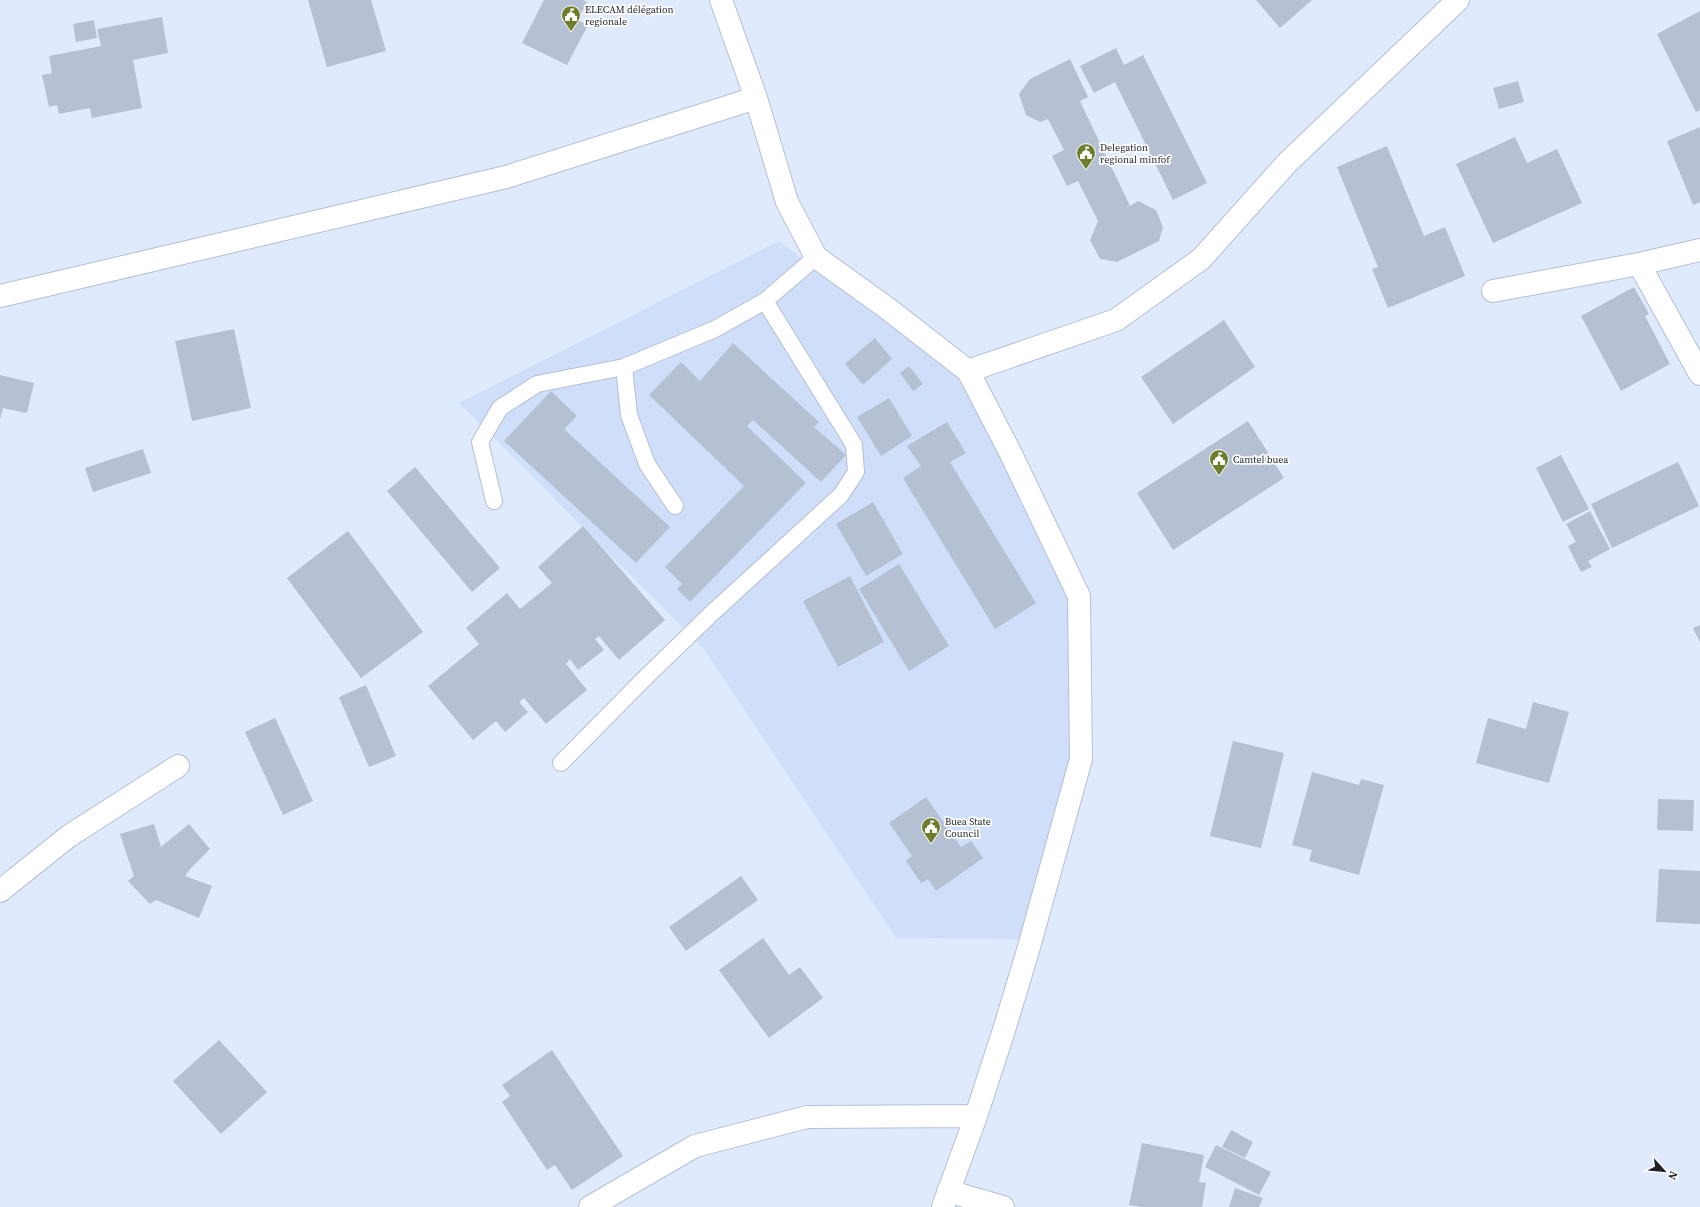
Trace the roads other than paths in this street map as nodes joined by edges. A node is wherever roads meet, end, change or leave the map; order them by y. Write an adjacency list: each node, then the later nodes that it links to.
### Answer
1 (721, 0): 3 (street)
2 (1458, 0): 11 (street)
3 (756, 98): 5 (street); 8 (street)
4 (1700, 250): 6 (street)
5 (816, 257): 9 (lane); 11 (street)
6 (1639, 264): 7 (street); 12 (street)
7 (1494, 291)
8 (0, 296)
9 (765, 301): 10 (lane); 15 (lane)
10 (624, 368): 13 (lane); 14 (lane)
11 (968, 371): 18 (street)
12 (1700, 374)
13 (494, 501)
14 (675, 506)
15 (561, 763)
16 (178, 766): 17 (street)
17 (0, 891)
18 (976, 1116): 19 (street); 20 (street)
19 (946, 1199): 21 (street)
20 (590, 1207)
21 (1003, 1207)

